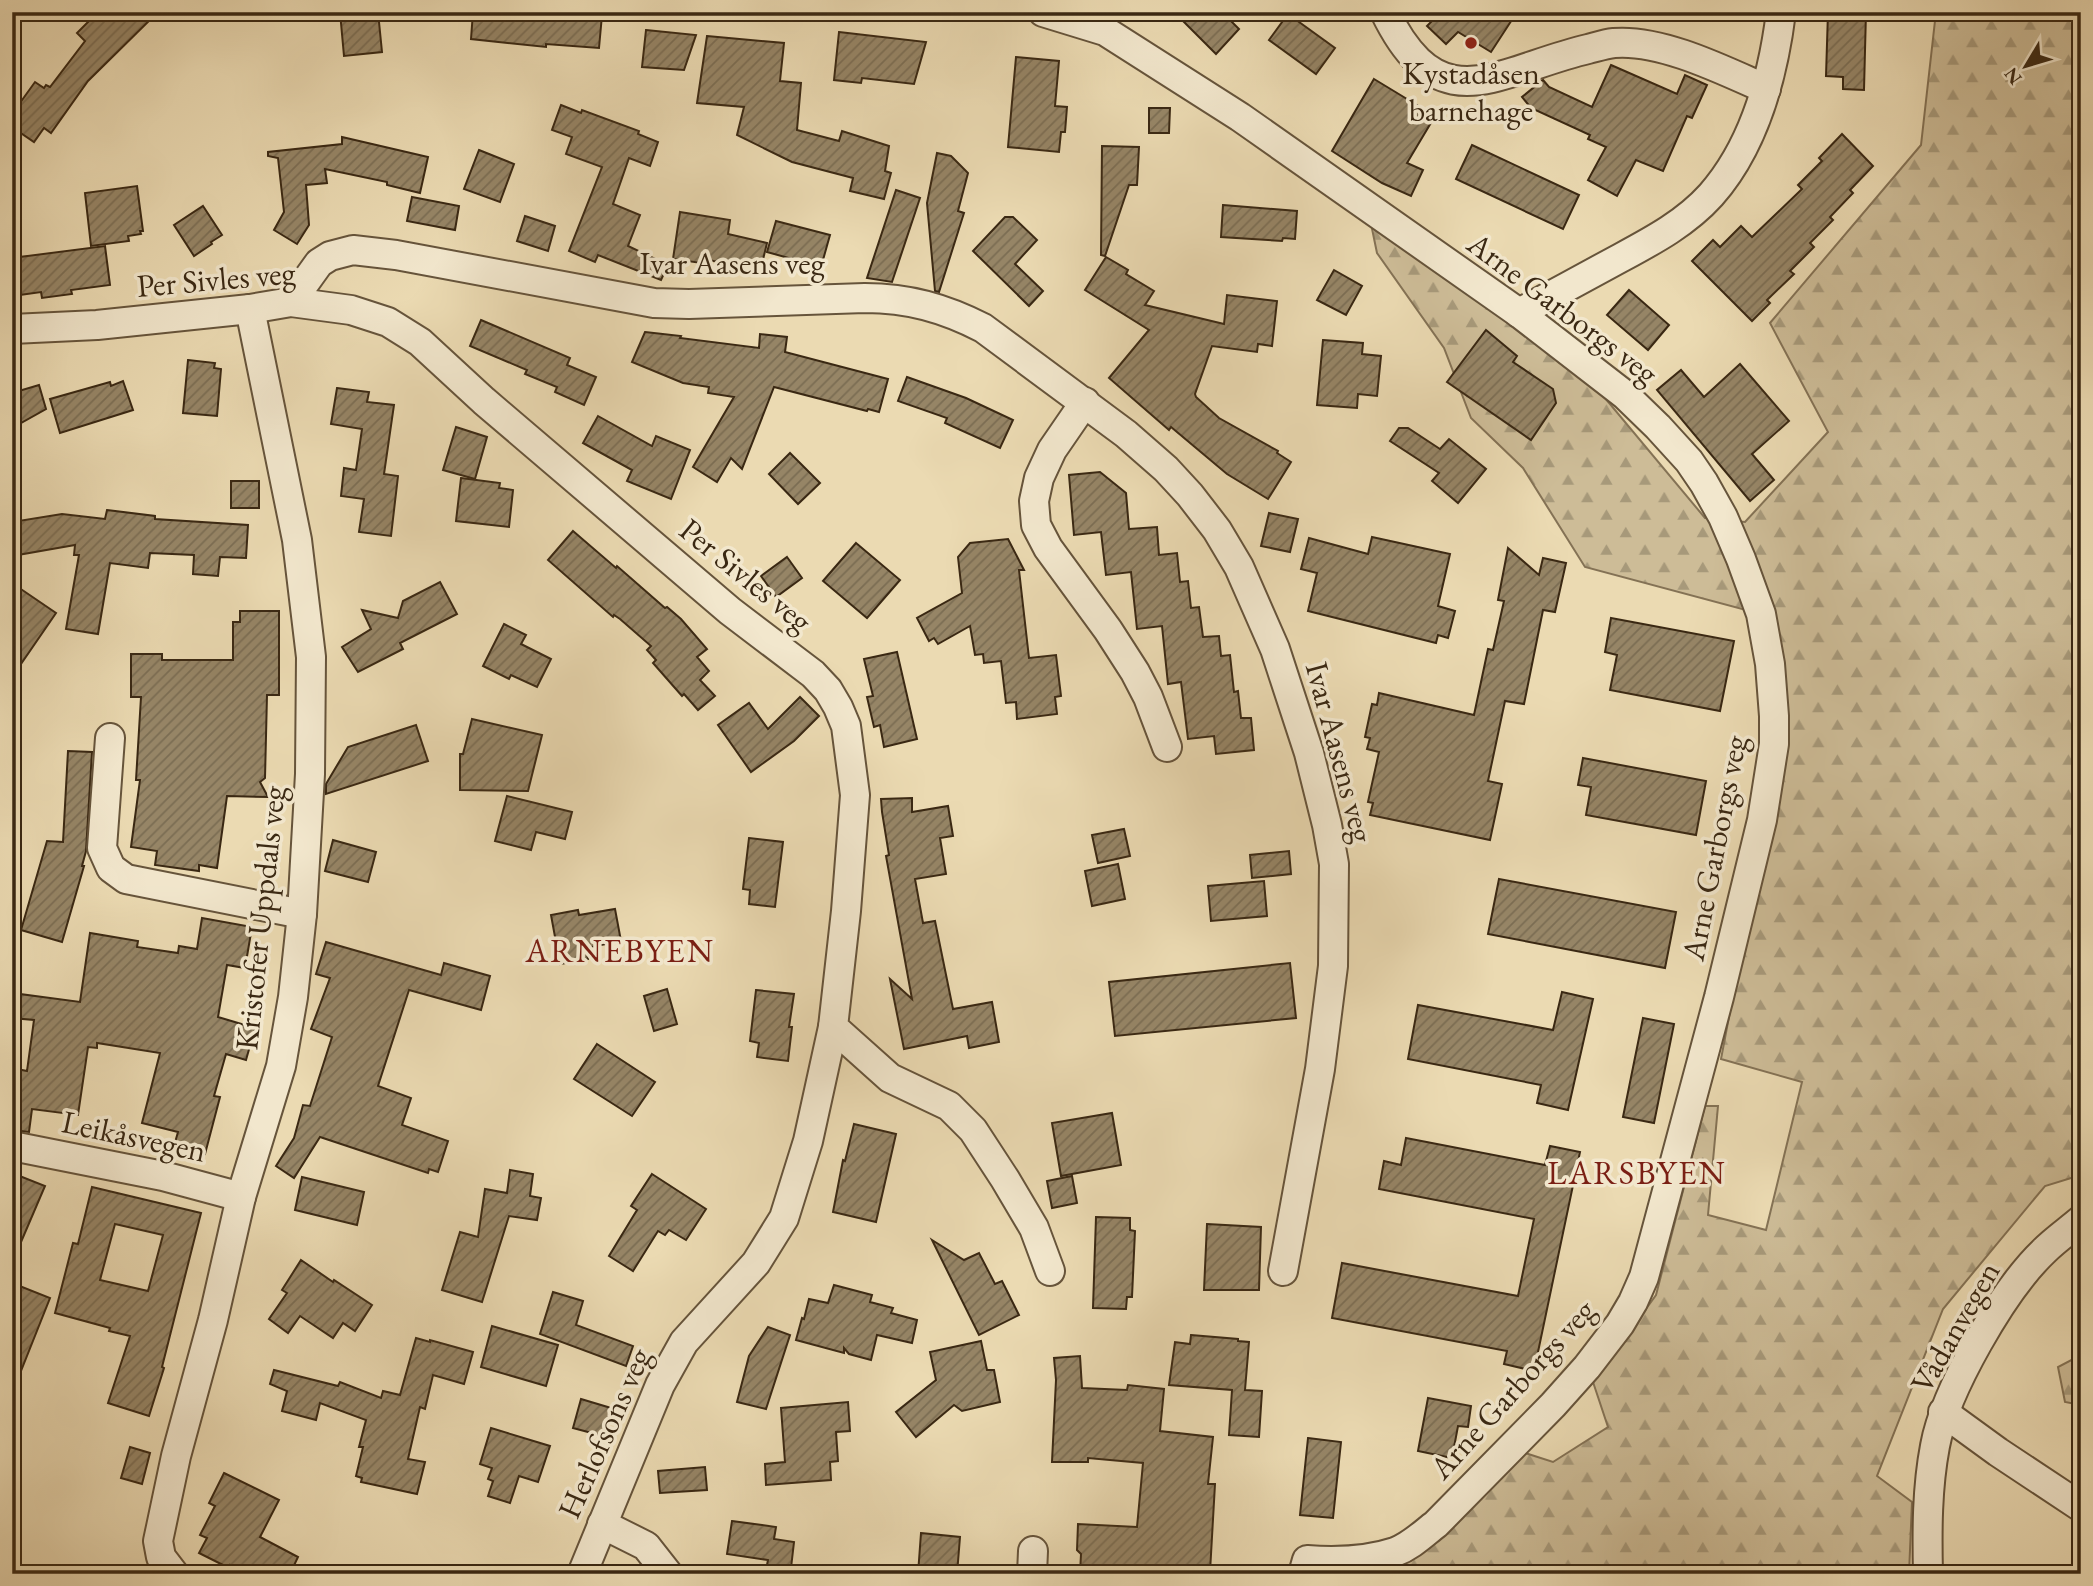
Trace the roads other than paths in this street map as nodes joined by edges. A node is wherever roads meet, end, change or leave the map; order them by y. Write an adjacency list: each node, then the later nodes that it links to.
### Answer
1 (1043, 12): 7 (street, Arne Garborgs veg)
2 (1385, 12): 4 (street)
3 (1781, 12): 4 (street)
4 (1766, 89): 7 (street)
5 (291, 302): 6 (street, Per Sivles veg); 9 (street, Ivar Aasens veg); 13 (street, Per Sivles veg)
6 (250, 309): 8 (street, Per Sivles veg); 12 (street, Kristofer Uppdals veg)
7 (1519, 313): 25 (street, Arne Garborgs veg)
8 (12, 329)
9 (1085, 402): 11 (street); 18 (street, Ivar Aasens veg)
10 (110, 738): 12 (street)
11 (1167, 747)
12 (302, 914): 15 (street, Kristofer Uppdals veg)
13 (833, 1027): 17 (street); 21 (street, Herlofsons veg)
14 (12, 1146): 15 (street, Leikåsvegen)
15 (241, 1198): 22 (street, Kristofer Uppdals veg)
16 (2081, 1220): 19 (street, Vådanvegen)
17 (1050, 1271)
18 (1283, 1271)
19 (1943, 1412): 20 (street); 26 (street, Vådanvegen)
20 (2081, 1507)
21 (602, 1524): 23 (street, Herlofsons veg); 24 (street)
22 (170, 1569)
23 (582, 1574)
24 (668, 1574)
25 (1303, 1574)
26 (1928, 1574)

